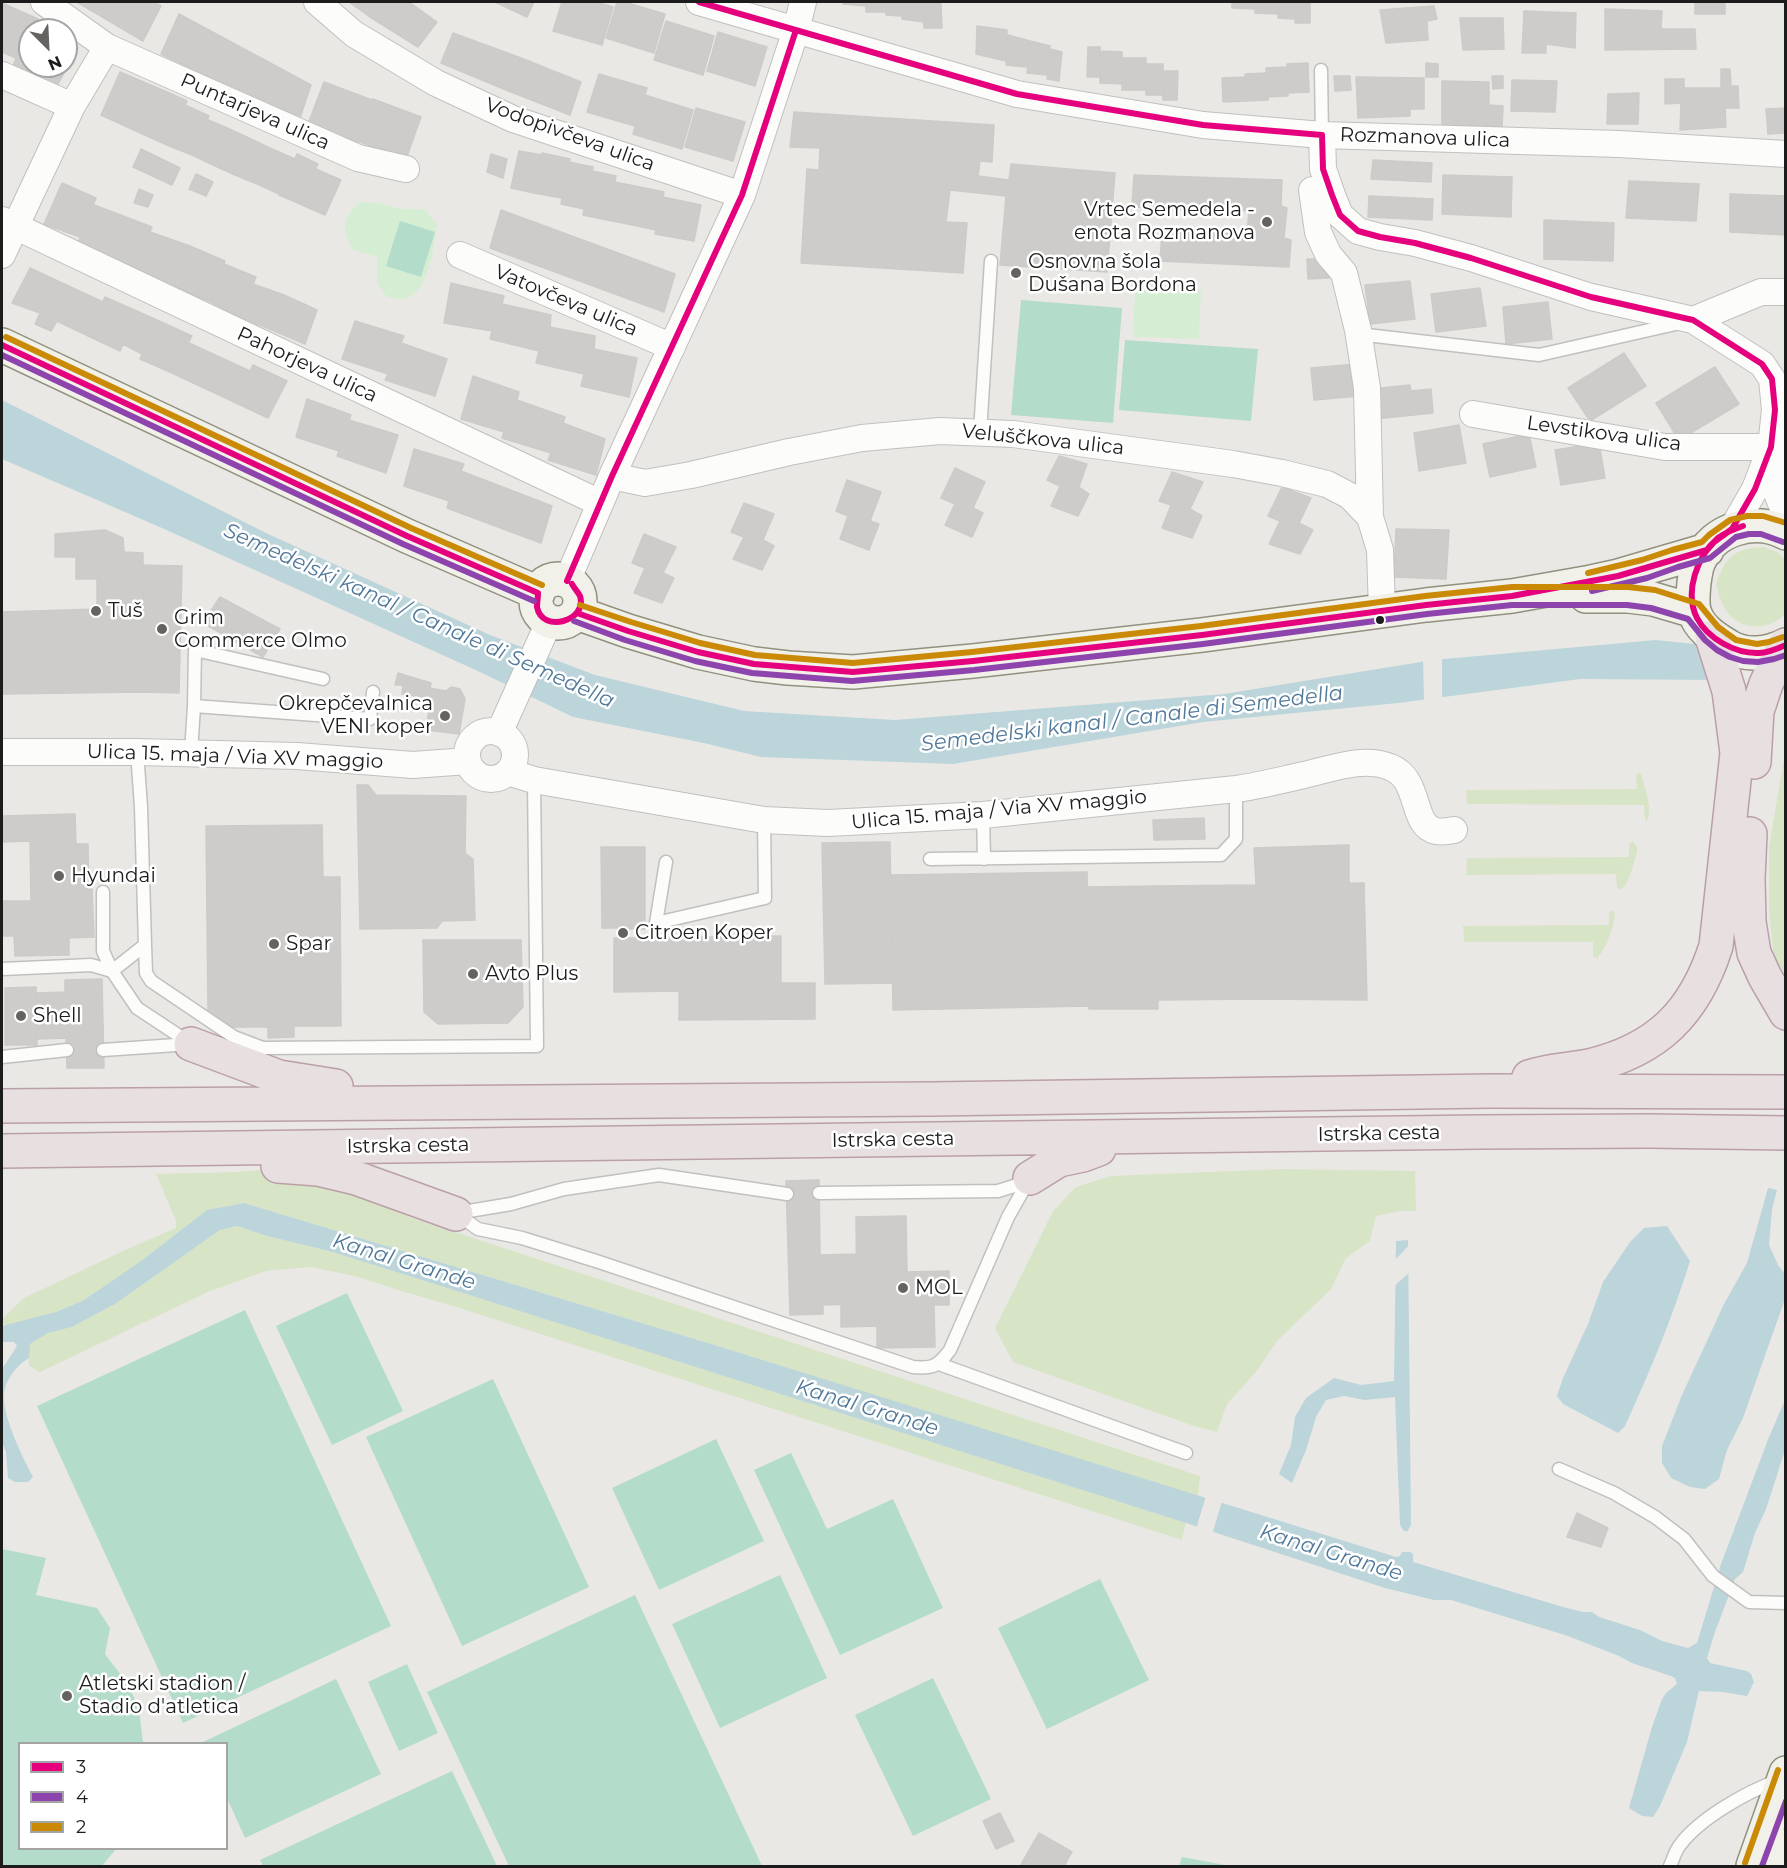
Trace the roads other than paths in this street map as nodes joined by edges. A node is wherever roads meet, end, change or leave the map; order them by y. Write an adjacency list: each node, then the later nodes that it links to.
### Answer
1 (44, 2): 7 (street, Puntarjeva ulica)
2 (317, 2): 15 (street, Vodopivčeva ulica)
3 (699, 2): 5 (street, Rozmanova ulica)
4 (803, 2): 6 (street)
5 (753, 10): 6 (street, Rozmanova ulica)
6 (796, 30): 11 (street, Rozmanova ulica); 15 (street)
7 (107, 47): 10 (street); 13 (street, Puntarjeva ulica)
8 (1321, 70): 11 (lane)
9 (2, 75): 10 (street)
10 (72, 106): 16 (street)
11 (1322, 135): 12 (street, Rozmanova ulica); 21 (street)
12 (1785, 154)
13 (406, 169)
14 (1312, 189): 22 (street)
15 (742, 195): 24 (street)
16 (8, 223): 17 (street); 29 (street, Pahorjeva ulica)
17 (2, 255)
18 (460, 255): 24 (street, Vatovčeva ulica)
19 (991, 261): 26 (lane)
20 (1785, 292): 21 (street)
21 (1693, 320): 22 (lane); 27 (street)
22 (1358, 333): 31 (street)
23 (2, 345): 37 (street)
24 (672, 347): 28 (street)
25 (1473, 414): 27 (street, Levstikova ulica)
26 (981, 432): 28 (street, Veluščkova ulica); 31 (street, Veluščkova ulica)
27 (1778, 449): 30 (street); 32 (street)
28 (612, 476): 29 (street)
29 (600, 503): 37 (street)
30 (1785, 516)
31 (1370, 517): 36 (street, Veluščkova ulica)
32 (1732, 529): 33 (street); 34 (street)
33 (1785, 533)
34 (1707, 550): 35 (street); 38 (street)
35 (1512, 596): 36 (street); 38 (street)
36 (1382, 610): 37 (street)
37 (554, 611): 44 (street)
38 (1700, 614): 39 (street); 42 (highway)
39 (1785, 645): 42 (highway)
40 (323, 679): 43 (lane)
41 (373, 692): 43 (lane)
42 (1762, 705): 62 (highway); 67 (highway)
43 (194, 706): 47 (lane)
44 (499, 733): 48 (street); 49 (street)
45 (2, 752): 46 (street, Ulica 15. maja / Via XV maggio)
46 (137, 752): 47 (street, Ulica 15. maja / Via XV maggio); 59 (lane)
47 (191, 753): 48 (street, Ulica 15. maja / Via XV maggio)
48 (468, 761): 49 (street, Ulica 15. maja / Via XV maggio)
49 (508, 772): 50 (street, Ulica 15. maja / Via XV maggio)
50 (534, 780): 53 (street, Ulica 15. maja / Via XV maggio); 59 (lane)
51 (1236, 789): 52 (street, Ulica 15. maja / Via XV maggio); 54 (street, Ulica 15. maja / Via XV maggio); 56 (lane)
52 (983, 814): 53 (street, Ulica 15. maja / Via XV maggio); 56 (lane)
53 (764, 820): 57 (lane)
54 (1454, 831)
55 (930, 859): 56 (lane)
56 (984, 859)
57 (666, 862)
58 (103, 892): 61 (lane)
59 (145, 945): 61 (lane)
60 (2, 969): 61 (lane)
61 (112, 971): 63 (lane)
62 (1785, 1013)
63 (191, 1044): 65 (lane); 69 (highway)
64 (67, 1050): 66 (lane)
65 (103, 1050)
66 (2, 1058)
67 (1490, 1091): 68 (highway, Istrska cesta); 69 (highway, Istrska cesta)
68 (1785, 1092)
69 (438, 1102): 70 (highway, Istrska cesta)
70 (2, 1106)
71 (1785, 1133): 72 (highway, Istrska cesta)
72 (1132, 1137): 73 (highway, Istrska cesta); 75 (highway)
73 (184, 1149): 74 (highway, Istrska cesta); 78 (highway)
74 (2, 1151)
75 (1030, 1178): 76 (lane); 79 (lane)
76 (819, 1193)
77 (786, 1194): 78 (lane)
78 (456, 1214): 79 (lane)
79 (939, 1364): 80 (lane)
80 (1186, 1453)
81 (1559, 1469): 82 (lane)
82 (1785, 1603)
83 (1785, 1776): 85 (lane); 86 (street)
84 (1785, 1846): 87 (street)
85 (1670, 1866)
86 (1753, 1866)
87 (1778, 1866)

